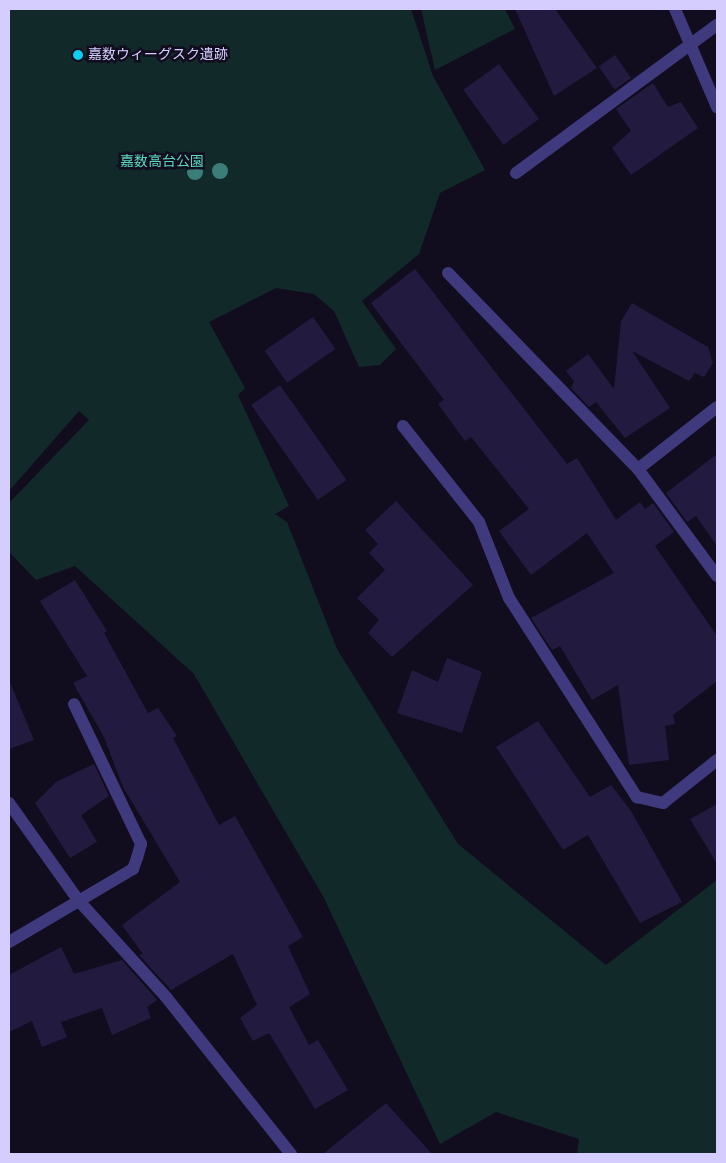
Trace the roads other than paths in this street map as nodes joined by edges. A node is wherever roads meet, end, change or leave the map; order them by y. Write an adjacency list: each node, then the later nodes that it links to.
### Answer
1 (675, 9): 3 (street)
2 (717, 25): 3 (street)
3 (688, 42): 4 (street); 5 (street)
4 (717, 106)
5 (516, 173)
6 (448, 273): 9 (street)
7 (717, 407): 9 (street)
8 (403, 426): 12 (street)
9 (638, 469): 10 (street)
10 (717, 576)
11 (74, 704): 14 (street)
12 (717, 760)
13 (9, 803): 14 (street)
14 (79, 901): 15 (street); 16 (street)
15 (9, 942)
16 (291, 1154)

